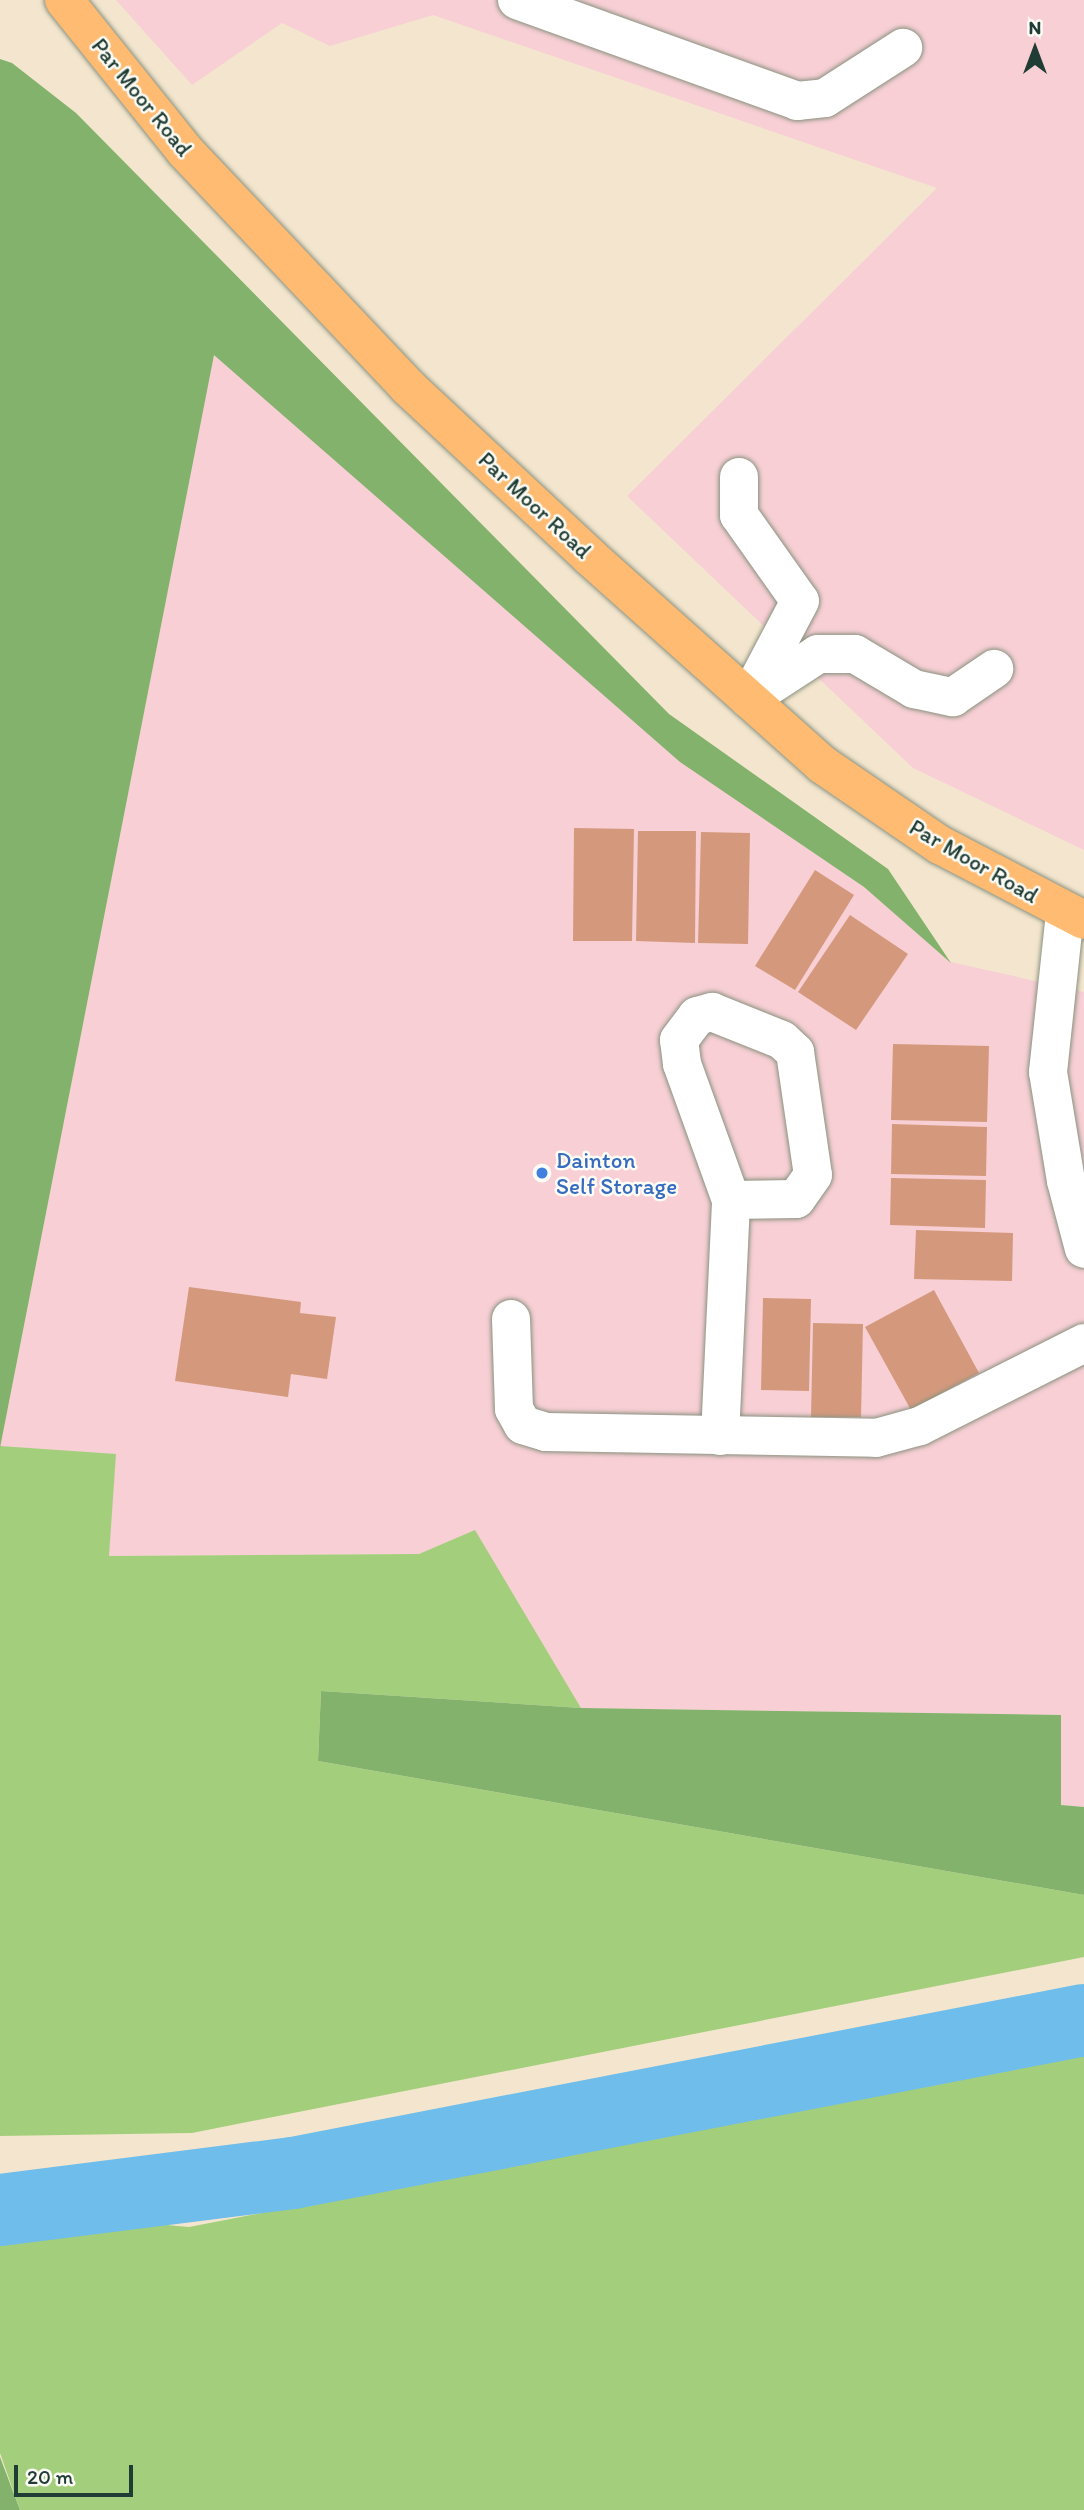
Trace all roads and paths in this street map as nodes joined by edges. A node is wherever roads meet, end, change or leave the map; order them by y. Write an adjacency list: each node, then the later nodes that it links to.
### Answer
1 (64, 0): 6 (main road, Par Moor Road)
2 (517, 0): 3 (lane)
3 (903, 48)
4 (739, 477): 6 (lane)
5 (994, 669): 6 (lane)
6 (749, 699): 7 (main road, Par Moor Road)
7 (1074, 917): 9 (lane)
8 (731, 1200): 8 (lane); 12 (lane)
9 (1084, 1249)
10 (511, 1319): 12 (lane)
11 (1084, 1343): 12 (lane)
12 (720, 1436)

